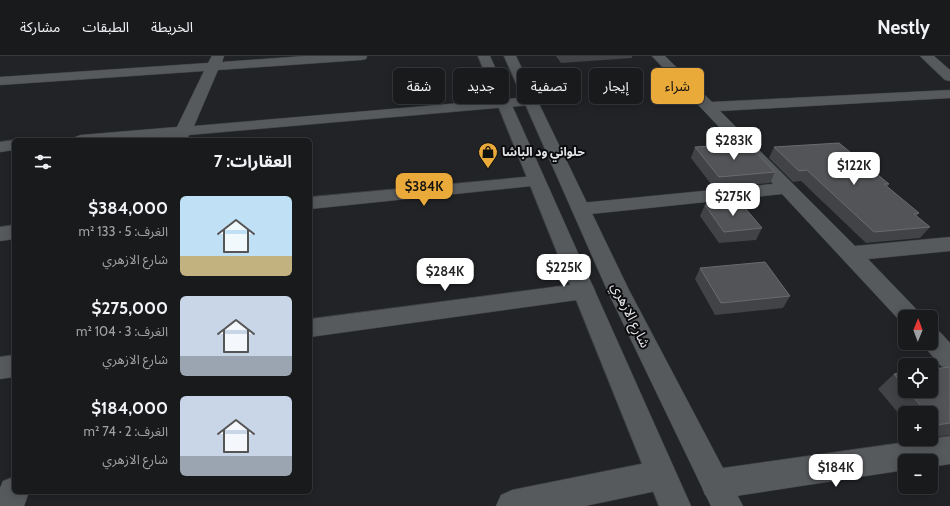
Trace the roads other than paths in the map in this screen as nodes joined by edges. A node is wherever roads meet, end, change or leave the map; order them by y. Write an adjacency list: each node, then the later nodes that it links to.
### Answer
1 (361, 56): 6 (street)
2 (484, 56): 7 (street)
3 (510, 56): 8 (street, شارع الازهري)
4 (658, 56): 15 (street)
5 (926, 56): 9 (street)
6 (216, 62): 10 (street); 16 (street)
7 (489, 68)
8 (517, 71)
9 (950, 77)
10 (0, 81)
11 (950, 94): 15 (street)
12 (484, 104): 16 (street)
13 (504, 104): 20 (street)
14 (532, 104): 23 (street, شارع الازهري)
15 (708, 106): 21 (street)
16 (181, 136): 17 (street)
17 (131, 138)
18 (12, 145): 19 (street)
19 (0, 146)
20 (536, 181): 22 (street); 28 (street)
21 (787, 188): 23 (street); 27 (street)
22 (312, 203)
23 (581, 209): 38 (street, شارع الازهري)
24 (12, 232): 25 (street)
25 (0, 234)
26 (950, 244): 27 (street)
27 (850, 254): 29 (street)
28 (584, 291): 30 (street); 36 (street)
29 (903, 310)
30 (312, 328)
31 (938, 346): 32 (street)
32 (950, 359)
33 (12, 366): 34 (street)
34 (0, 368)
35 (950, 450): 38 (street)
36 (661, 475): 40 (street); 41 (street)
37 (13, 494): 39 (street)
38 (721, 495)
39 (8, 506)
40 (512, 506)
41 (675, 506)

